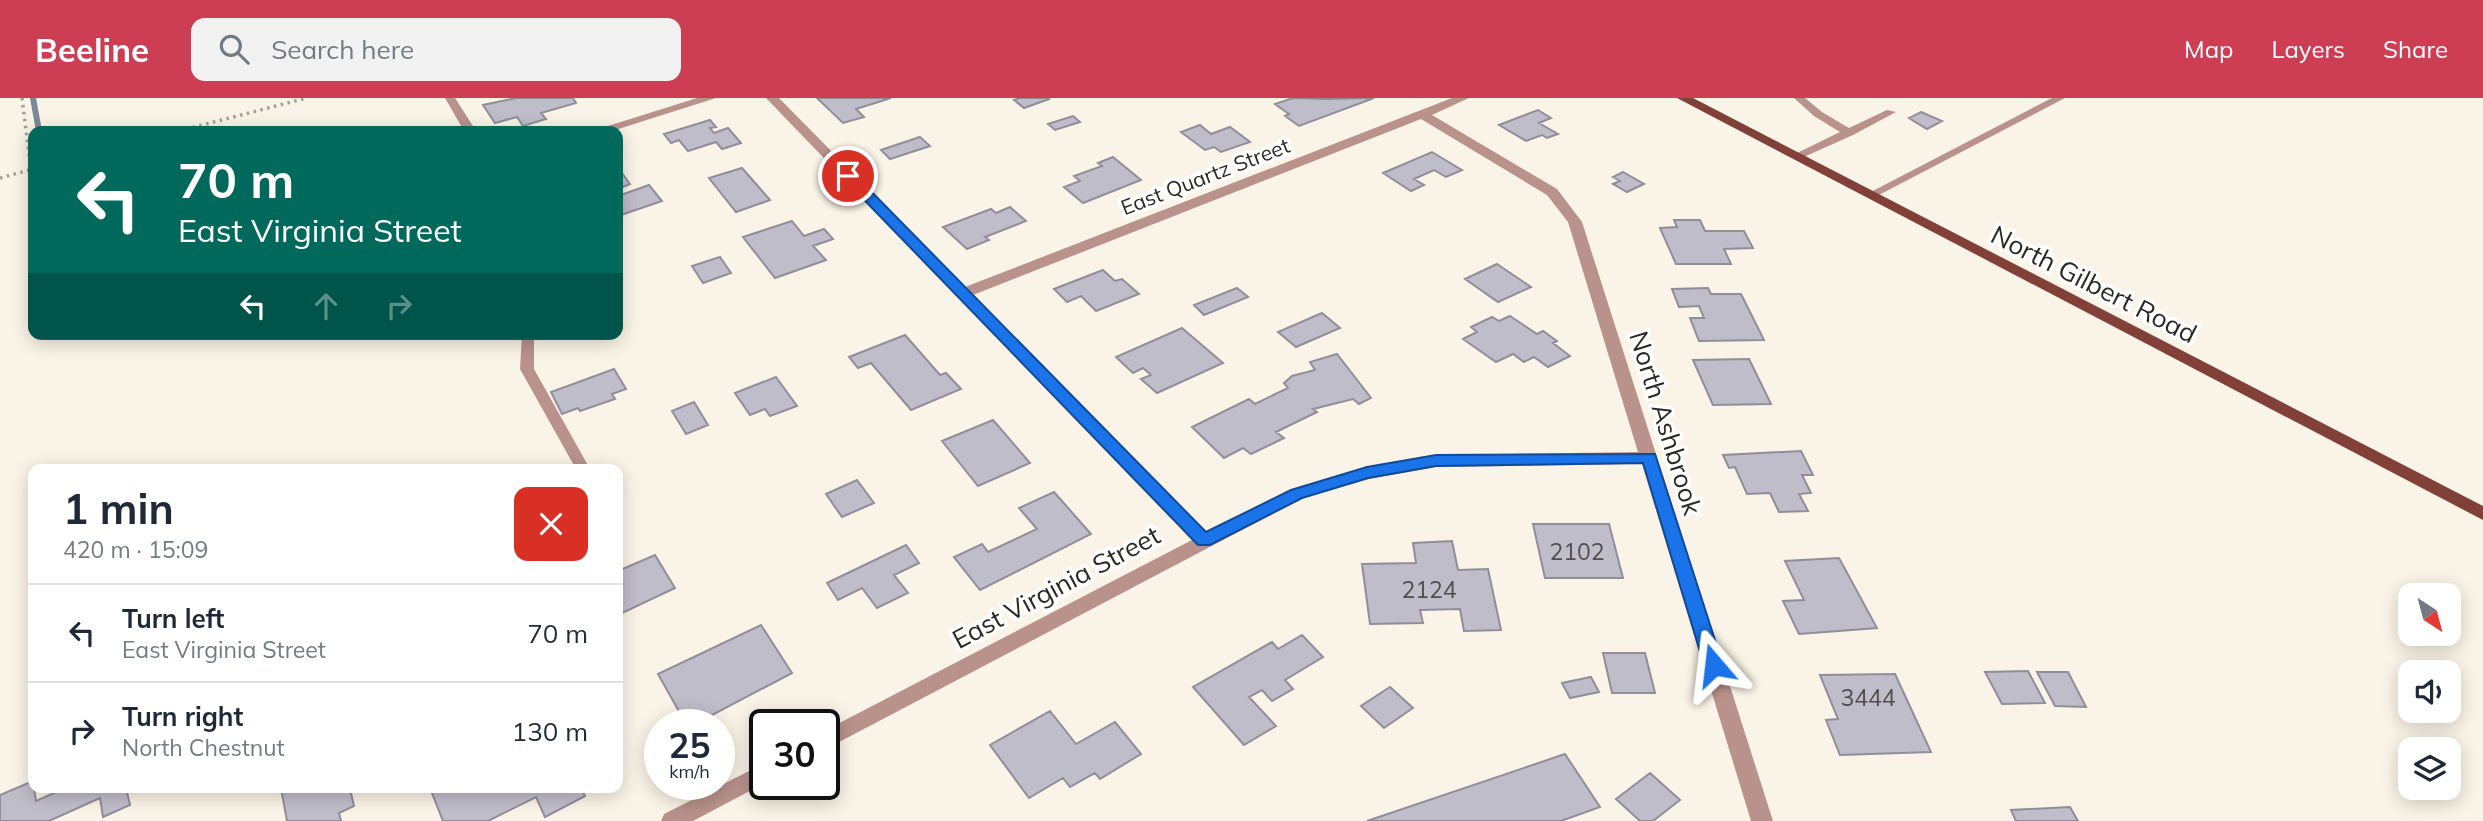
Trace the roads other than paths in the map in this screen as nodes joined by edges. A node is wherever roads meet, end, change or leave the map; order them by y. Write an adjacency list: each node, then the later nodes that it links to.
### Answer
1 (450, 98): 10 (lane)
2 (710, 98): 11 (street)
3 (772, 98): 15 (street)
4 (1463, 98): 9 (street, East Quartz Street)
5 (1683, 98): 13 (main road, North Gilbert Road)
6 (1799, 98): 12 (lane)
7 (2060, 98): 14 (lane)
8 (1891, 112): 12 (lane)
9 (1422, 114): 15 (street, East Quartz Street); 17 (street, North Ashbrook)
10 (468, 126)
11 (616, 126)
12 (1849, 133): 13 (lane)
13 (1797, 157): 14 (main road, North Gilbert Road)
14 (1871, 195): 19 (main road, North Gilbert Road)
15 (962, 293): 20 (street)
16 (528, 340): 18 (lane)
17 (1650, 458): 20 (street, East Virginia Street); 24 (street, North Ashbrook)
18 (580, 464)
19 (2483, 514)
20 (1204, 541): 21 (street, East Virginia Street)
21 (840, 733)
22 (749, 780): 23 (street)
23 (672, 821)
24 (1762, 821)

